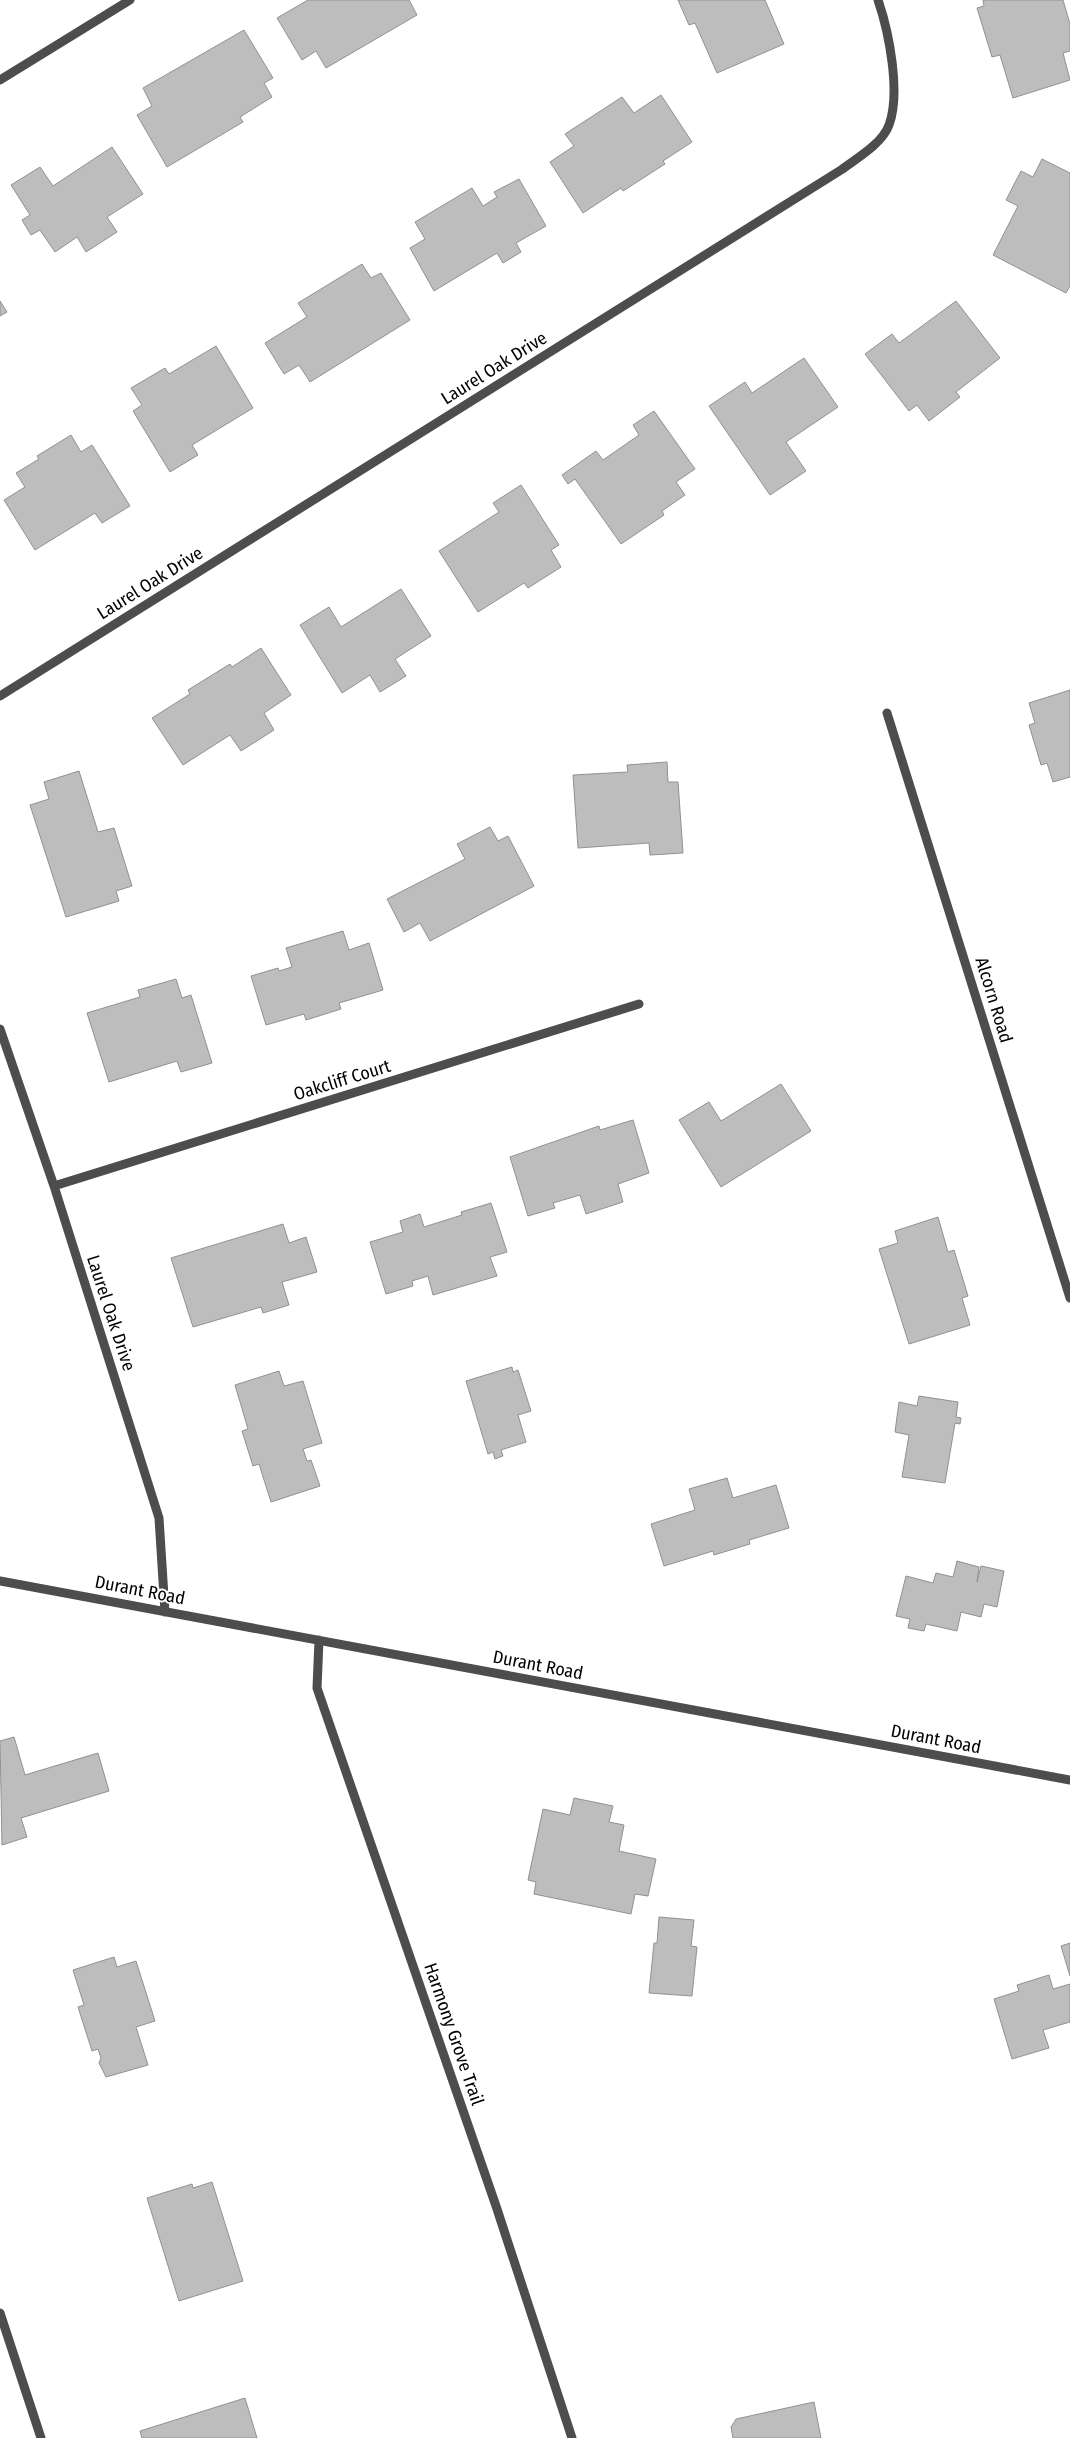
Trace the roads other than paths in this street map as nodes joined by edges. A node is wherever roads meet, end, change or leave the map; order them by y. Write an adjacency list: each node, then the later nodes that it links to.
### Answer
1 (130, 0): 3 (street)
2 (878, 0): 4 (street, Laurel Oak Drive)
3 (0, 80)
4 (0, 696)
5 (887, 713): 9 (street, Alcorn Road)
6 (639, 1004): 8 (street, Oakcliff Court)
7 (0, 1029): 8 (street, Laurel Oak Drive)
8 (54, 1186): 11 (street, Laurel Oak Drive)
9 (1070, 1298)
10 (0, 1581): 11 (street, Durant Road)
11 (165, 1612): 12 (street, Durant Road)
12 (319, 1640): 13 (street, Durant Road); 16 (street, Harmony Grove Trail)
13 (1070, 1780)
14 (0, 2312): 15 (street)
15 (41, 2438)
16 (572, 2438)

